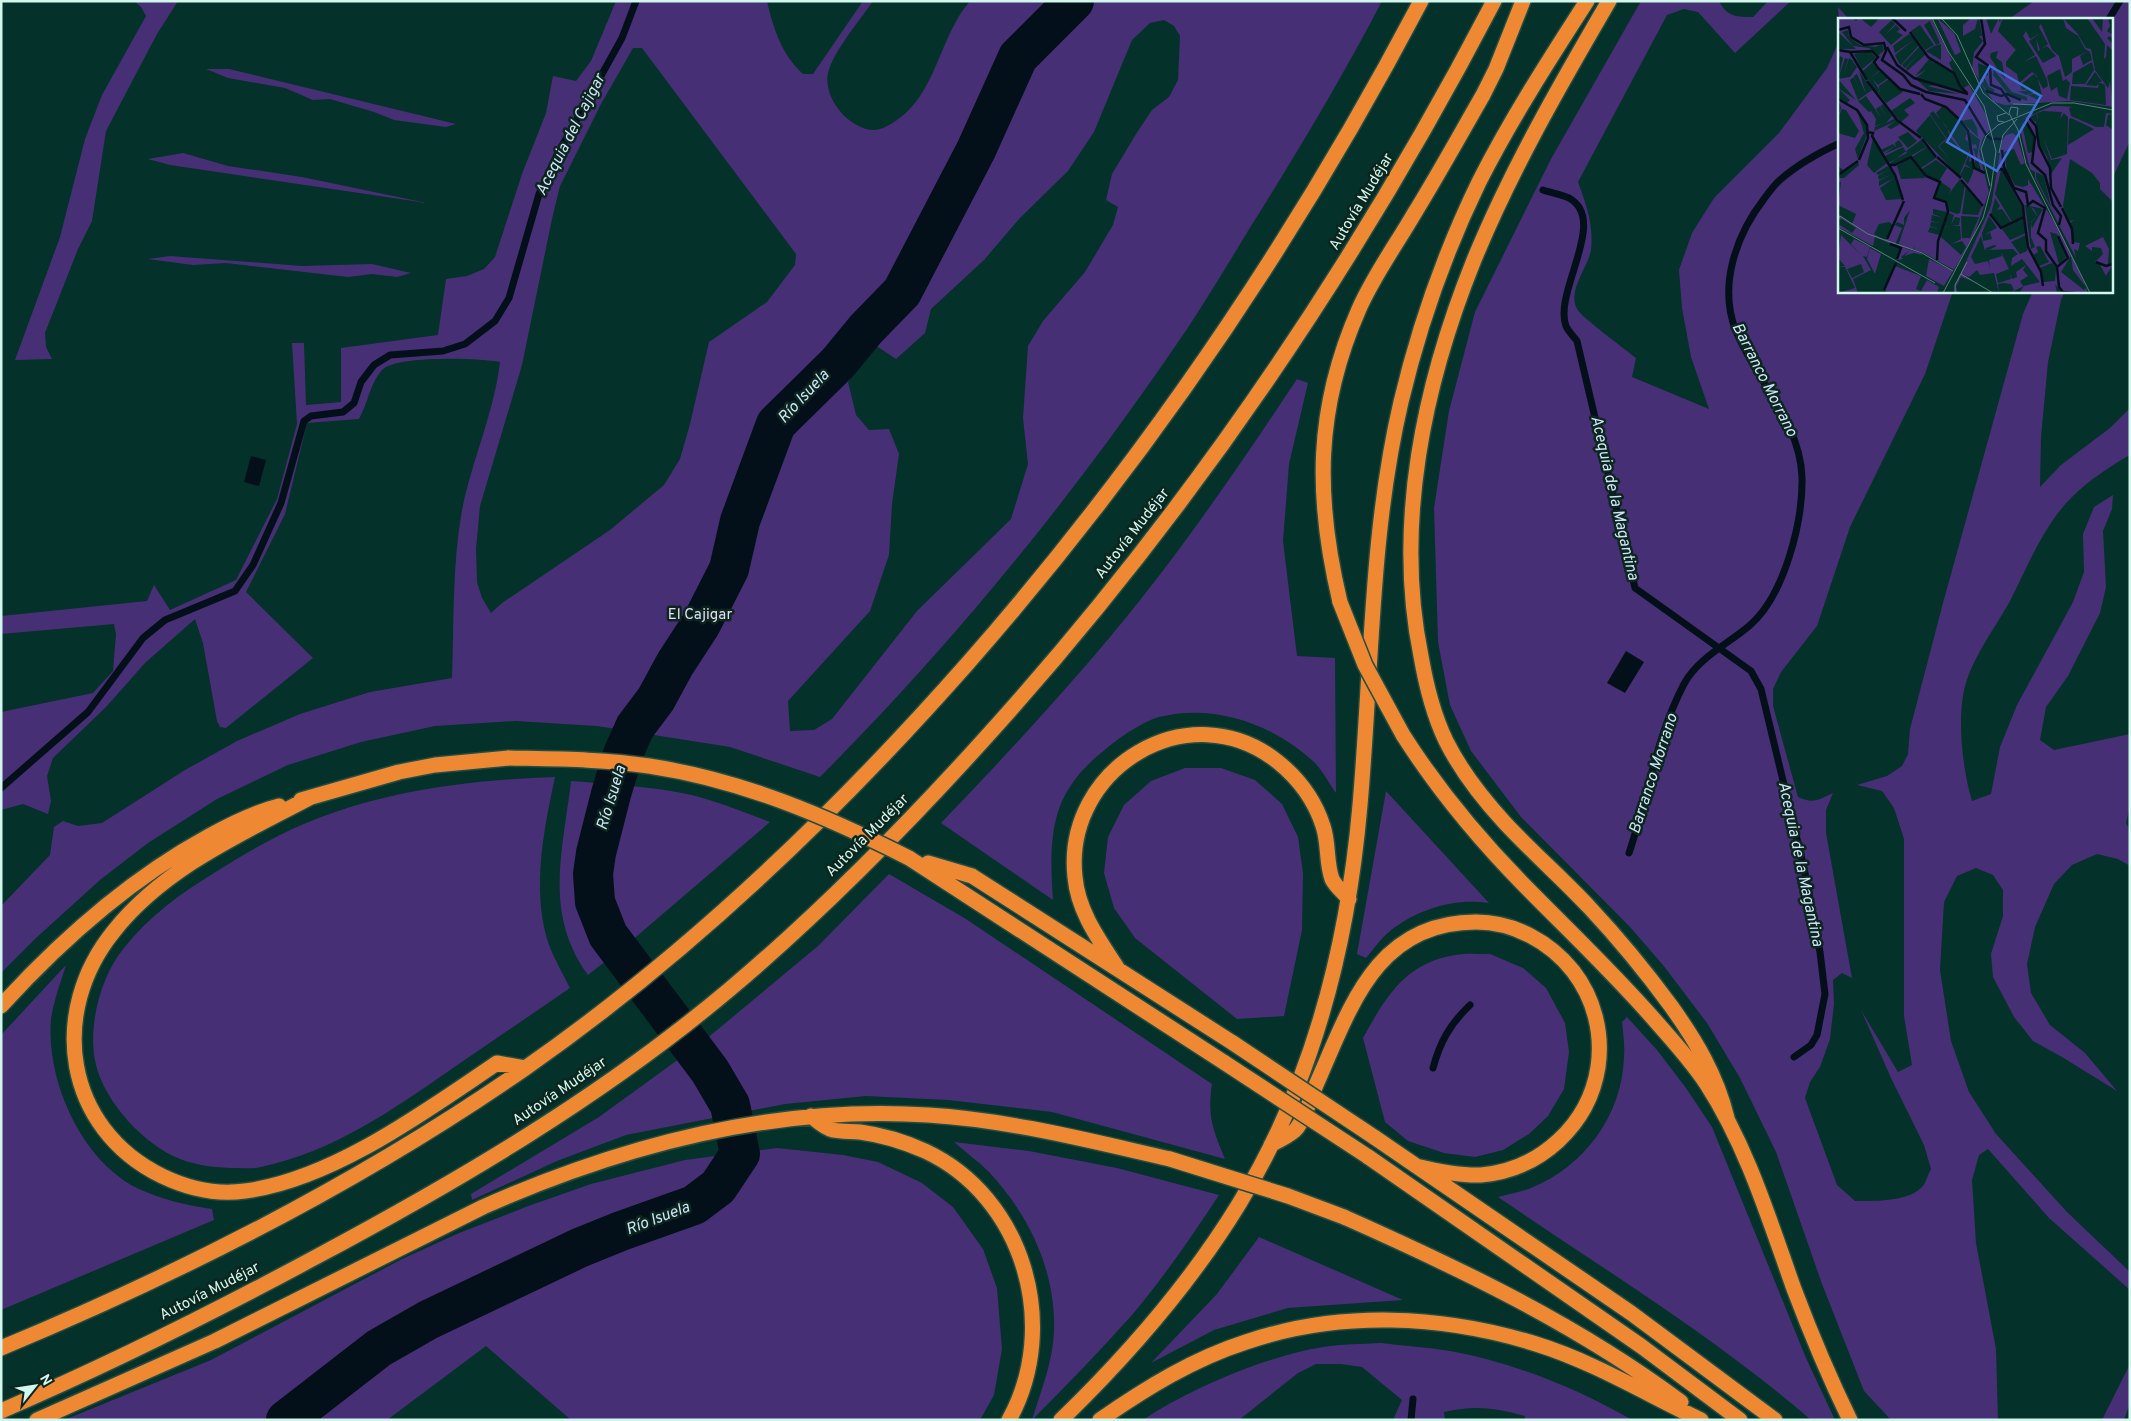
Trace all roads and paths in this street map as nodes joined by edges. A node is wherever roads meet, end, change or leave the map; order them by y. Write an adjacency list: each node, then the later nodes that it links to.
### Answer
1 (1422, 1): 11 (highway)
2 (1494, 1): 17 (highway, Autovía Mudéjar)
3 (1523, 1): 13 (highway, bridge)
4 (1587, 1): 8 (highway)
5 (1609, 1): 13 (highway)
6 (311, 797): 7 (highway, bridge); 10 (highway); 11 (highway)
7 (909, 858): 9 (highway); 24 (highway, bridge)
8 (1349, 899): 9 (highway); 14 (highway)
9 (1118, 969): 15 (highway, bridge)
10 (1, 1006)
11 (525, 1068): 16 (highway)
12 (811, 1116): 18 (highway); 19 (highway); 23 (highway, bridge)
13 (1727, 1118): 26 (highway)
14 (1271, 1145): 15 (highway); 20 (highway)
15 (1416, 1166): 25 (highway)
16 (1, 1348)
17 (1, 1411)
18 (37, 1420)
19 (1009, 1420)
20 (1061, 1420)
21 (1100, 1420): 22 (highway)
22 (1701, 1420)
23 (1705, 1420)
24 (1740, 1420)
25 (1774, 1420)
26 (1850, 1420)

